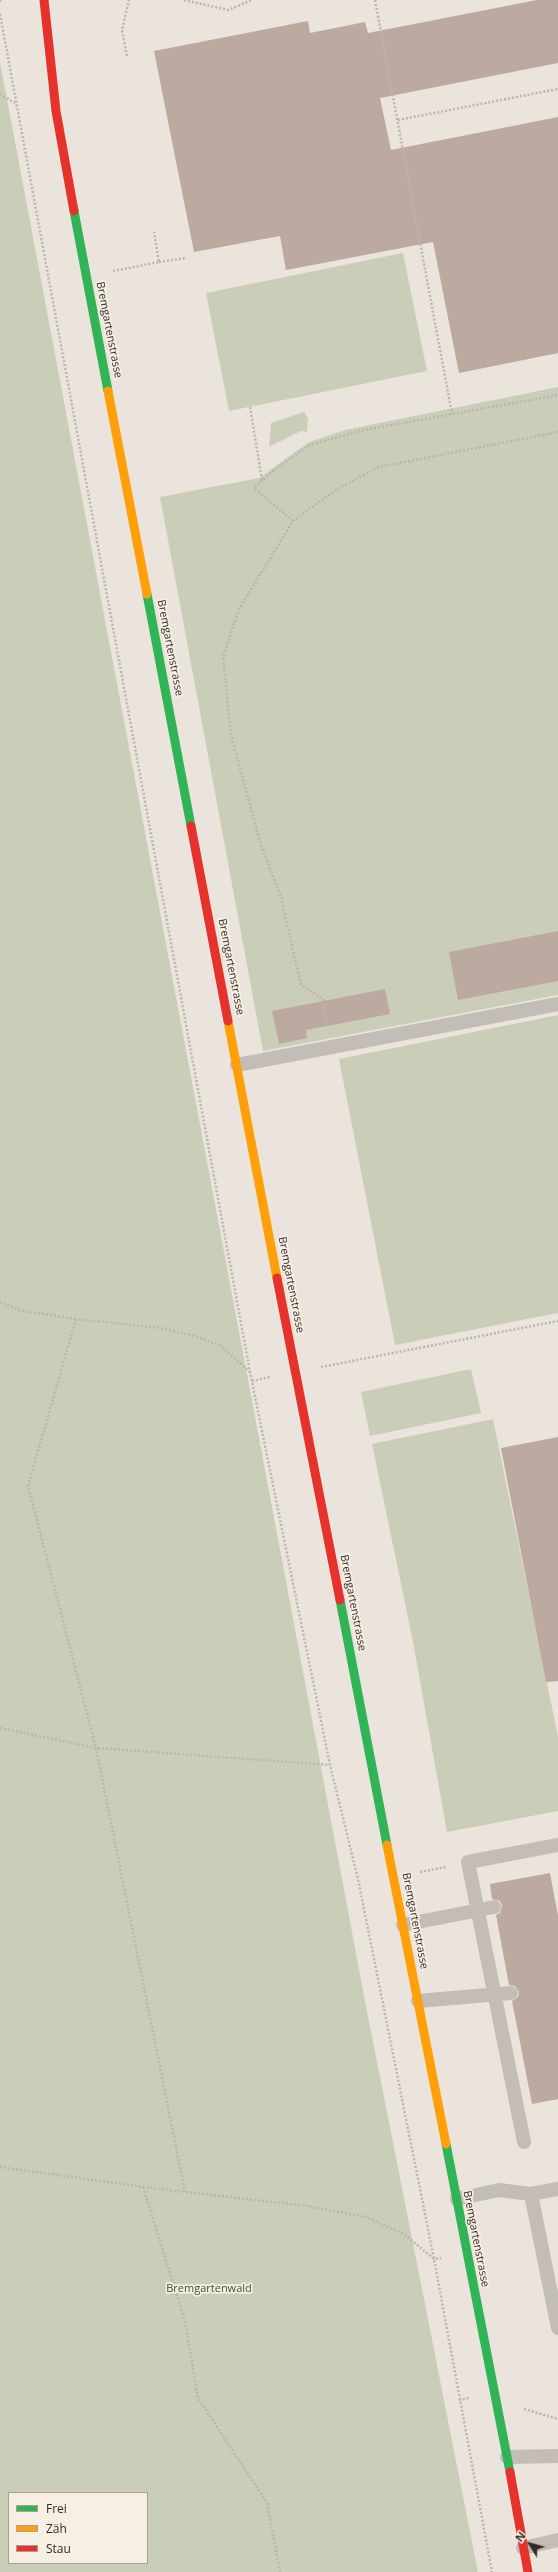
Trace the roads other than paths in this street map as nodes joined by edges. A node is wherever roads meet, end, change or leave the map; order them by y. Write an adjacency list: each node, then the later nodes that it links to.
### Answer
1 (44, 0): 3 (main road, Bremgartenstrasse)
2 (558, 1004): 3 (lane)
3 (237, 1065): 7 (main road, Bremgartenstrasse)
4 (558, 1845): 6 (lane)
5 (494, 1907): 6 (lane)
6 (478, 1910): 7 (lane); 9 (lane)
7 (403, 1925): 10 (main road, Bremgartenstrasse)
8 (510, 1993): 9 (lane)
9 (494, 1994): 10 (lane); 11 (lane)
10 (418, 2001): 14 (main road, Bremgartenstrasse)
11 (524, 2142)
12 (558, 2189): 13 (lane)
13 (531, 2194): 14 (lane); 15 (lane)
14 (457, 2199): 17 (main road, Bremgartenstrasse)
15 (558, 2328)
16 (558, 2456): 17 (lane)
17 (507, 2457): 19 (main road, Bremgartenstrasse)
18 (558, 2540): 19 (lane)
19 (523, 2548): 20 (main road, Bremgartenstrasse)
20 (528, 2572)

